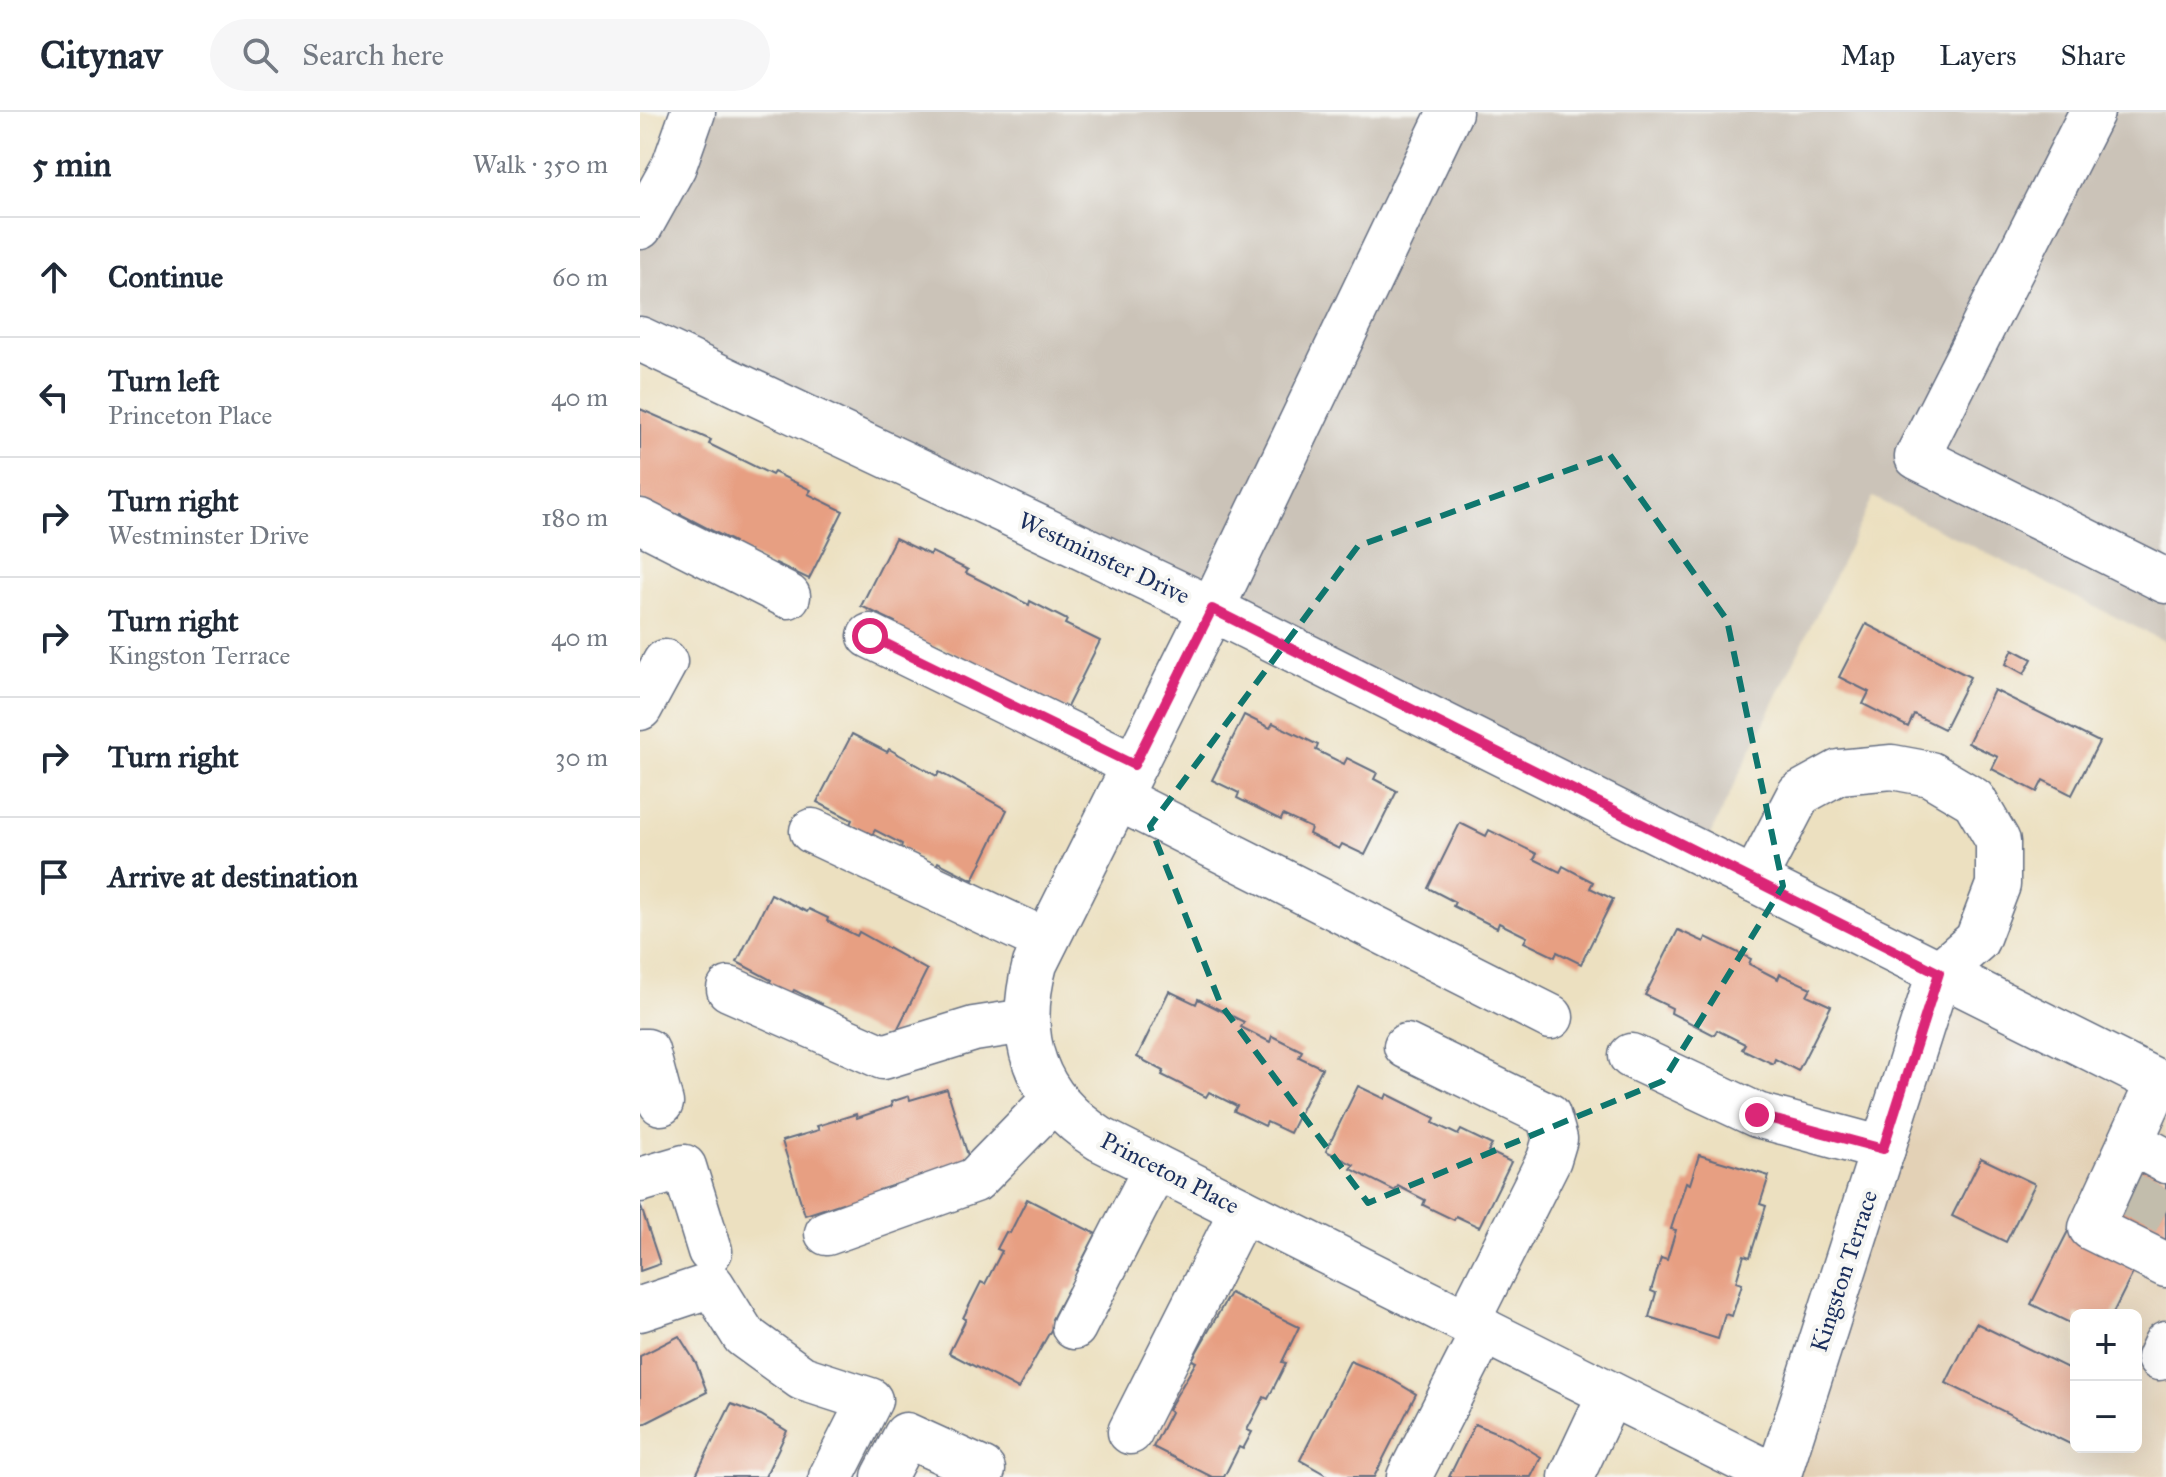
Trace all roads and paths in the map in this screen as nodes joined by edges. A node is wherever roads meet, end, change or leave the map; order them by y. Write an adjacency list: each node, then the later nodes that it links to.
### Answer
1 (693, 112): 4 (street)
2 (1450, 112): 9 (street, Princeton Place)
3 (2092, 112): 7 (street)
4 (640, 227)
5 (640, 339): 9 (street, Westminster Drive)
6 (640, 521): 8 (street)
7 (2166, 581)
8 (788, 596)
9 (1212, 609): 13 (street, Princeton Place); 15 (street, Westminster Drive)
10 (870, 636): 13 (street)
11 (665, 662): 12 (street)
12 (640, 708)
13 (1126, 781): 16 (street, Princeton Place); 19 (street)
14 (812, 831): 16 (street)
15 (1754, 880): 17 (street, Westminster Drive); 17 (street)
16 (1046, 941): 20 (street, Princeton Place)
17 (1939, 973): 24 (street, Westminster Drive); 27 (street, Kingston Terrace)
18 (729, 989): 20 (street)
19 (1551, 1017)
20 (1026, 1021): 25 (street, Princeton Place)
21 (1406, 1046): 36 (street)
22 (640, 1051): 26 (street)
23 (1631, 1056): 27 (street)
24 (2162, 1084): 28 (street)
25 (1054, 1099): 29 (street, Princeton Place); 32 (street)
26 (661, 1103)
27 (1883, 1149): 45 (street, Kingston Terrace)
28 (2148, 1152): 34 (street)
29 (1156, 1167): 31 (street, Princeton Place); 37 (street)
30 (640, 1180): 33 (street)
31 (1242, 1210): 36 (street, Princeton Place); 39 (street)
32 (827, 1233)
33 (710, 1251)
34 (2166, 1265)
35 (640, 1309): 41 (street)
36 (1475, 1326): 38 (street, Princeton Place); 43 (street)
37 (1074, 1327)
38 (1610, 1394): 44 (street); 45 (street, Princeton Place)
39 (1130, 1432)
40 (983, 1470): 42 (street)
41 (831, 1477)
42 (884, 1477)
43 (1409, 1477)
44 (1571, 1477)
45 (1778, 1477)

